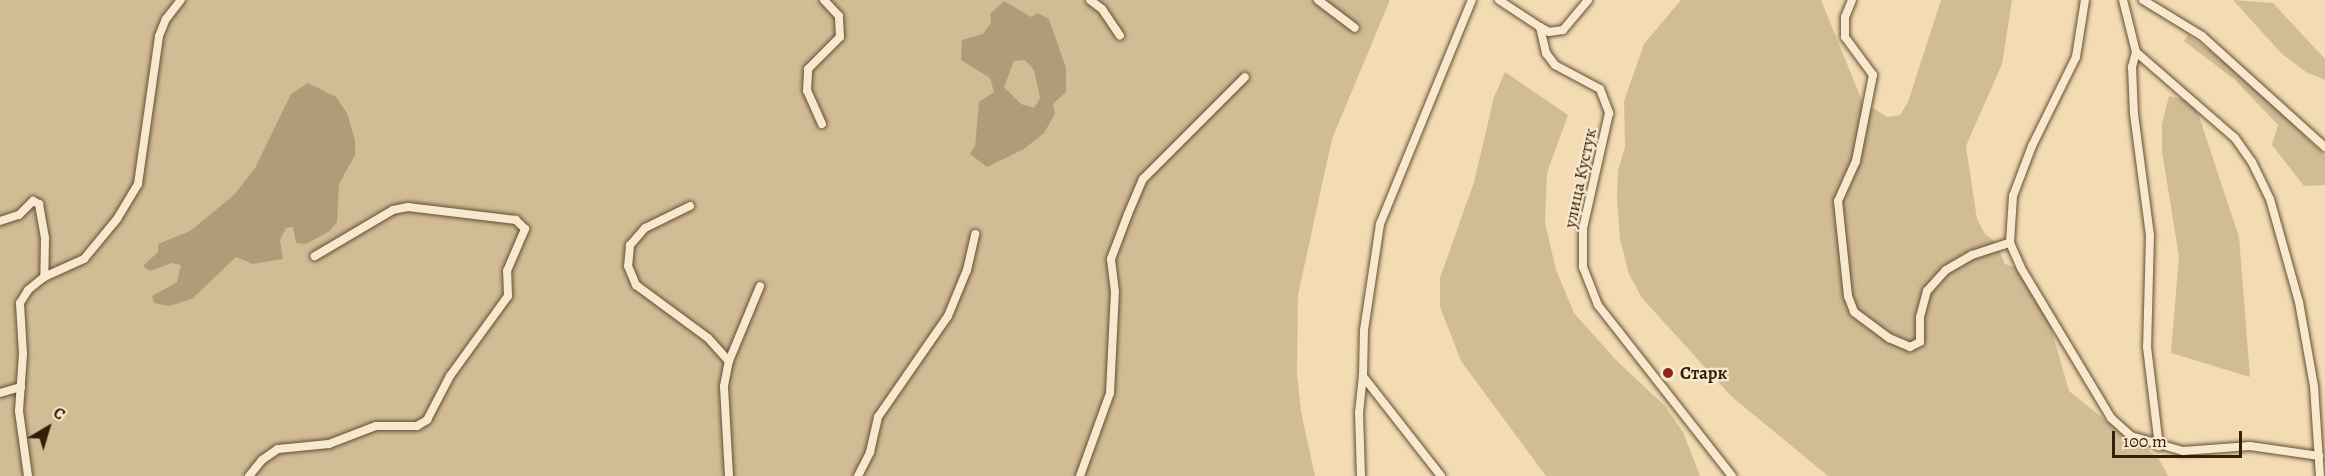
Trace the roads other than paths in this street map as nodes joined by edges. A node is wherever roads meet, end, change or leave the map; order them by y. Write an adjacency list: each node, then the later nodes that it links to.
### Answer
1 (181, 0): 24 (street)
2 (824, 0): 17 (street)
3 (1090, 0): 14 (street)
4 (1318, 0): 13 (street)
5 (1472, 0): 27 (street)
6 (1499, 0): 12 (street)
7 (1588, 0): 12 (street)
8 (1852, 0): 22 (street)
9 (2085, 0): 22 (street)
10 (2123, 0): 15 (street)
11 (2143, 0): 18 (street)
12 (1540, 27): 39 (street, улица Кустук)
13 (1354, 28)
14 (1120, 36)
15 (2136, 52): 30 (street); 31 (street)
16 (1245, 77): 36 (street)
17 (822, 124)
18 (2325, 147)
19 (690, 206): 26 (street)
20 (0, 221): 24 (street)
21 (975, 234): 35 (street)
22 (2010, 243): 30 (street)
23 (315, 256): 33 (street)
24 (44, 277): 28 (street)
25 (760, 286): 26 (street)
26 (729, 361): 34 (street)
27 (1363, 376): 37 (street); 38 (street)
28 (21, 387): 29 (street); 32 (street)
29 (0, 393)
30 (2159, 446): 31 (street)
31 (2319, 456): 40 (street)
32 (28, 476)
33 (249, 476)
34 (729, 476)
35 (858, 476)
36 (1080, 476)
37 (1360, 476)
38 (1441, 476)
39 (1732, 476)
40 (2320, 476)

